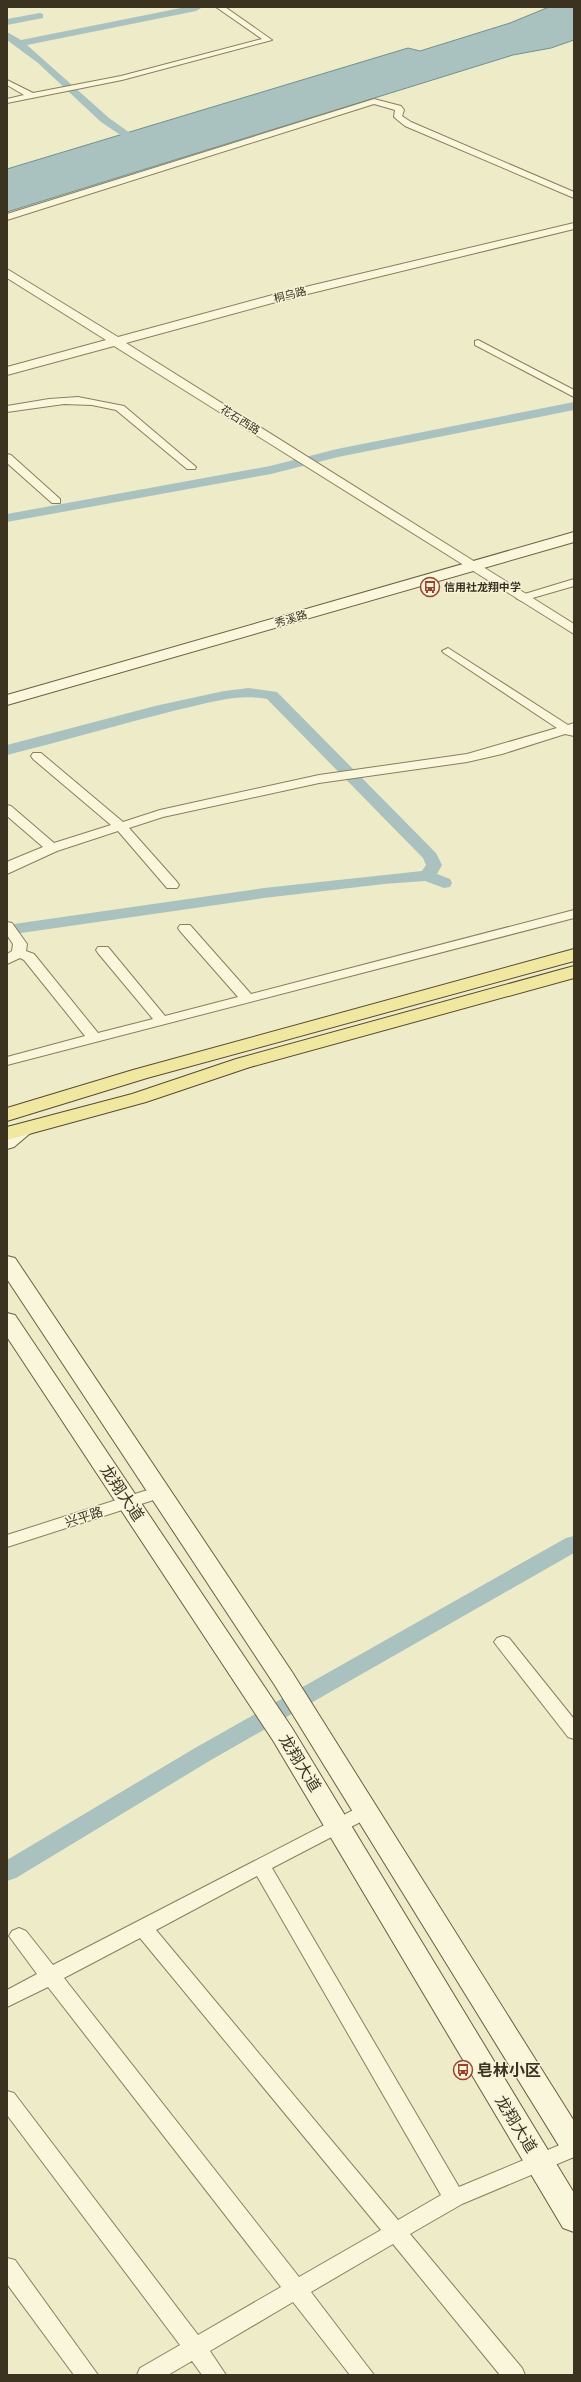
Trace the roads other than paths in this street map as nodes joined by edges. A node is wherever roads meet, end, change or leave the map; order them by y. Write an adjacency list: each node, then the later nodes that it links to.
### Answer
1 (220, 7): 3 (street)
2 (7, 82): 3 (street)
3 (32, 96): 4 (street)
4 (7, 101)
5 (574, 195): 6 (street)
6 (7, 217)
7 (574, 226): 9 (street, 桐乌路)
8 (7, 274): 9 (street, 花石西路)
9 (115, 342): 11 (street, 桐乌路); 19 (street, 花石西路)
10 (478, 343): 12 (street)
11 (7, 371)
12 (574, 394)
13 (7, 409): 15 (street)
14 (7, 457): 16 (street)
15 (191, 467)
16 (56, 501)
17 (574, 529): 19 (main road, 秀溪路)
18 (574, 537): 19 (main road, 秀溪路)
19 (468, 564): 21 (street, 花石西路); 24 (main road, 秀溪路); 25 (main road, 秀溪路)
20 (574, 582): 21 (street)
21 (522, 598): 22 (street, 花石西路)
22 (574, 630)
23 (448, 651): 26 (street)
24 (7, 691)
25 (7, 700)
26 (572, 730): 29 (street)
27 (37, 756): 29 (street)
28 (7, 808): 30 (street)
29 (120, 826): 30 (street); 32 (street)
30 (52, 848): 31 (street)
31 (7, 870)
32 (172, 885)
33 (574, 914): 41 (street)
34 (7, 926): 37 (street)
35 (185, 928): 41 (street)
36 (103, 950): 42 (street)
37 (19, 953): 39 (street); 43 (street)
38 (574, 955): 45 (main road)
39 (7, 960)
40 (574, 972): 48 (main road)
41 (247, 998): 42 (street)
42 (161, 1020): 43 (street)
43 (94, 1038): 44 (street)
44 (7, 1061)
45 (140, 1074): 46 (main road); 47 (main road)
46 (7, 1100)
47 (7, 1115)
48 (16, 1132): 49 (main road)
49 (7, 1143)
50 (7, 1263): 52 (main road)
51 (7, 1320): 53 (main road, 龙翔大道)
52 (160, 1492): 53 (street, 兴平路); 57 (main road)
53 (128, 1503): 54 (street, 兴平路); 58 (main road, 龙翔大道)
54 (7, 1541)
55 (503, 1642): 56 (street)
56 (574, 1732)
57 (366, 1811): 58 (street); 65 (main road)
58 (338, 1825): 59 (street); 66 (main road, 龙翔大道)
59 (261, 1866): 60 (street); 67 (street)
60 (143, 1928): 62 (street); 69 (street)
61 (19, 1936): 62 (street)
62 (51, 1976): 63 (street); 71 (street)
63 (7, 1999)
64 (7, 2099): 72 (street)
65 (574, 2147): 66 (street)
66 (539, 2161): 67 (street); 68 (main road, 龙翔大道)
67 (454, 2198): 69 (street)
68 (574, 2219)
69 (395, 2232): 71 (street); 77 (street)
70 (7, 2267): 73 (street)
71 (296, 2289): 72 (street); 76 (street)
72 (195, 2348): 74 (street); 75 (street)
73 (87, 2375)
74 (148, 2375)
75 (215, 2375)
76 (363, 2375)
77 (514, 2375)

